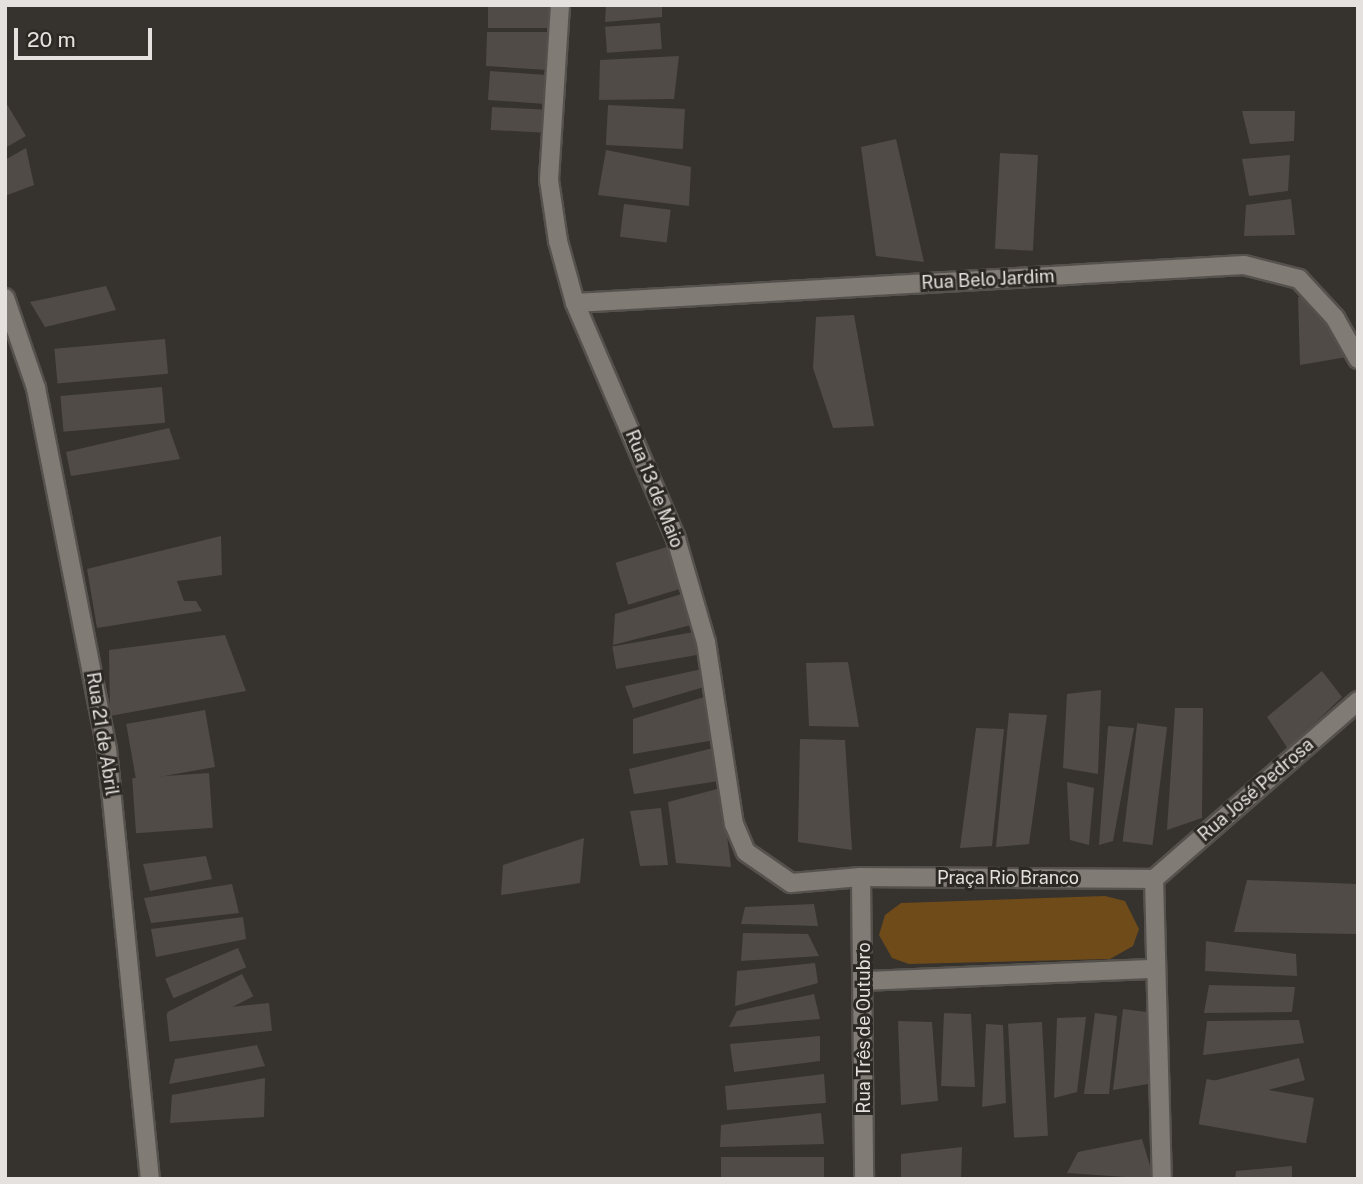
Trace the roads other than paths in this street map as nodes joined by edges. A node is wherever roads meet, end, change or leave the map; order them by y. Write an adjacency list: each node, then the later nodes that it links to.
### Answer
1 (560, 5): 3 (street, Rua 13 de Maio)
2 (5, 298): 10 (street, Rua 21 de Abril)
3 (575, 303): 4 (street, Rua Belo Jardim); 6 (street, Rua 13 de Maio)
4 (1358, 359)
5 (1358, 701): 7 (street, Rua José Pedrosa)
6 (861, 877): 7 (street, Praça Rio Branco); 9 (street, Rua Três de Outubro)
7 (1154, 879): 8 (street)
8 (1153, 969): 9 (street); 12 (street)
9 (865, 981): 11 (street, Rua Três de Outubro)
10 (149, 1179)
11 (864, 1179)
12 (1161, 1179)

